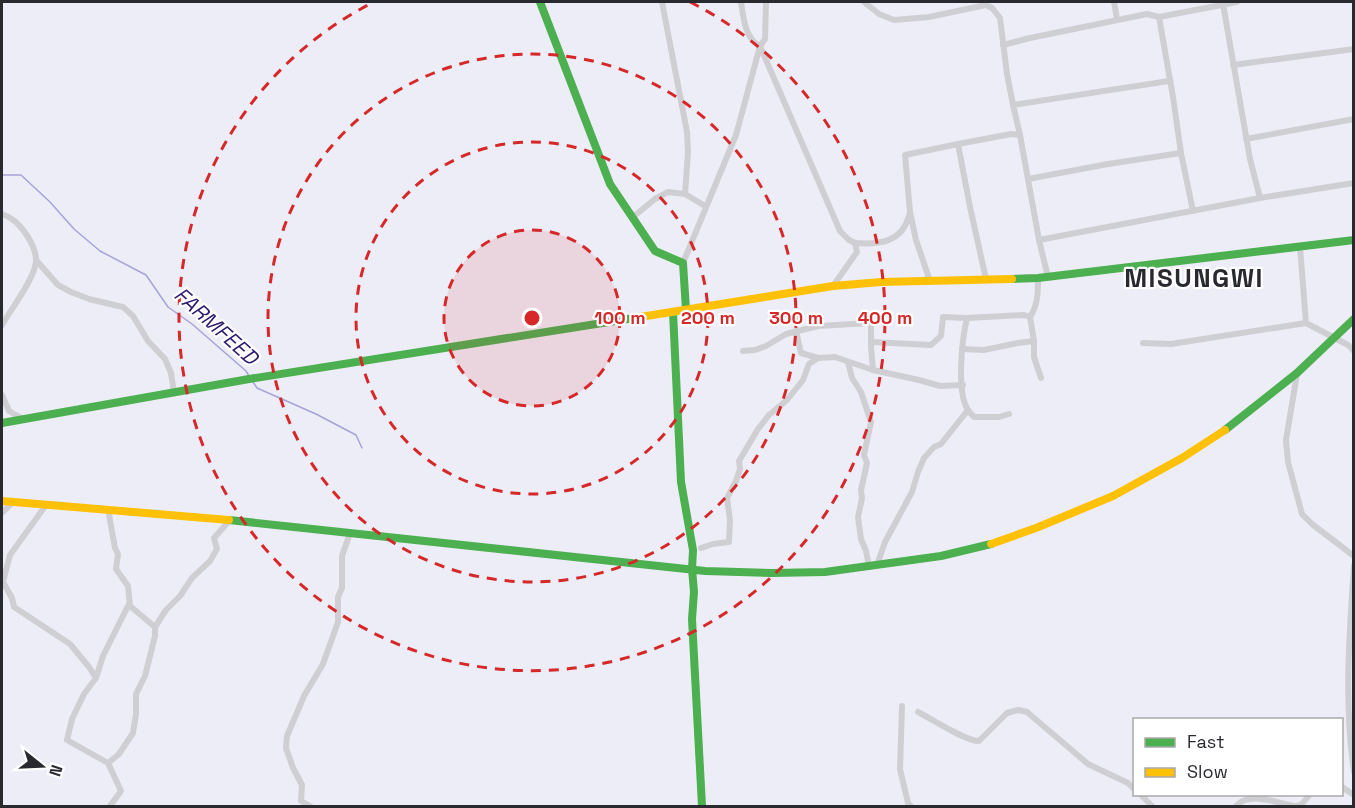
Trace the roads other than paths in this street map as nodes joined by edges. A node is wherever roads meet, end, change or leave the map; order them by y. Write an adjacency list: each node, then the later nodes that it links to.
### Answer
1 (540, 2): 30 (main road)
2 (662, 2): 24 (street)
3 (741, 2): 12 (street)
4 (766, 2): 12 (street)
5 (864, 2): 11 (street)
6 (1114, 2): 10 (street)
7 (1237, 2): 8 (street)
8 (1223, 4): 9 (street); 14 (street)
9 (1158, 17): 10 (street); 15 (street)
10 (1117, 19): 11 (street)
11 (1004, 45): 16 (street)
12 (760, 46): 26 (street); 33 (street)
13 (1353, 49): 14 (street)
14 (1233, 65): 19 (street)
15 (1169, 81): 16 (street); 21 (street)
16 (1013, 105): 18 (street)
17 (1353, 119): 19 (street)
18 (1020, 135): 20 (street); 22 (street)
19 (1246, 139): 25 (street)
20 (958, 144): 28 (street); 39 (street)
21 (1181, 153): 22 (street); 27 (street)
22 (1028, 179): 31 (street)
23 (1353, 183): 25 (street)
24 (685, 194): 26 (street); 30 (street)
25 (1260, 198): 27 (street)
26 (705, 206): 36 (street)
27 (1193, 211): 31 (street)
28 (910, 212): 33 (street); 40 (street)
29 (2, 214): 35 (street)
30 (633, 217): 36 (main road)
31 (1039, 240): 37 (street)
32 (1353, 240): 34 (main road)
33 (855, 243): 41 (street)
34 (1300, 248): 37 (main road); 47 (street)
35 (36, 260): 48 (street); 63 (street)
36 (683, 263): 42 (main road)
37 (1048, 277): 38 (main road)
38 (1038, 278): 39 (main road); 44 (street)
39 (986, 279): 40 (main road)
40 (930, 281): 41 (main road)
41 (833, 286): 42 (main road)
42 (686, 310): 43 (main road)
43 (673, 312): 63 (main road); 80 (main road)
44 (1030, 317): 45 (street); 51 (street)
45 (967, 318): 52 (street); 54 (street)
46 (1353, 319): 50 (main road)
47 (1306, 323): 50 (street); 53 (street)
48 (2, 325)
49 (796, 331): 52 (street); 55 (street); 57 (street)
50 (1332, 338): 56 (street); 60 (main road)
51 (1034, 341): 54 (street); 61 (street)
52 (871, 342): 59 (street)
53 (1143, 343)
54 (962, 349): 62 (street)
55 (743, 351)
56 (1353, 351)
57 (818, 358): 58 (street); 76 (street)
58 (848, 362): 59 (street); 78 (street)
59 (873, 370): 62 (street)
60 (1297, 373): 77 (street); 78 (main road)
61 (1041, 378)
62 (963, 385): 65 (street)
63 (174, 393): 67 (main road)
64 (2, 395): 67 (street)
65 (968, 410): 66 (street); 78 (street)
66 (1009, 414)
67 (23, 419): 68 (main road)
68 (2, 423)
69 (2, 501): 70 (main road)
70 (14, 502): 71 (main road); 73 (street)
71 (46, 505): 72 (main road); 83 (street)
72 (108, 508): 74 (main road); 81 (street)
73 (2, 513)
74 (230, 520): 75 (main road); 82 (street)
75 (350, 533): 80 (main road); 92 (street)
76 (701, 548)
77 (1353, 556)
78 (873, 565): 80 (main road)
79 (1353, 566): 87 (street)
80 (692, 569): 93 (main road)
81 (129, 603): 82 (street); 83 (street)
82 (155, 627): 86 (street)
83 (96, 678): 86 (street)
84 (902, 706): 94 (street)
85 (918, 712): 88 (street)
86 (108, 763): 91 (street)
87 (1353, 772)
88 (1133, 788)
89 (1141, 796): 95 (street)
90 (1309, 796): 97 (street)
91 (110, 807)
92 (310, 807)
93 (702, 807)
94 (910, 807)
95 (1152, 807)
96 (1236, 807): 97 (street)
97 (1296, 807)

